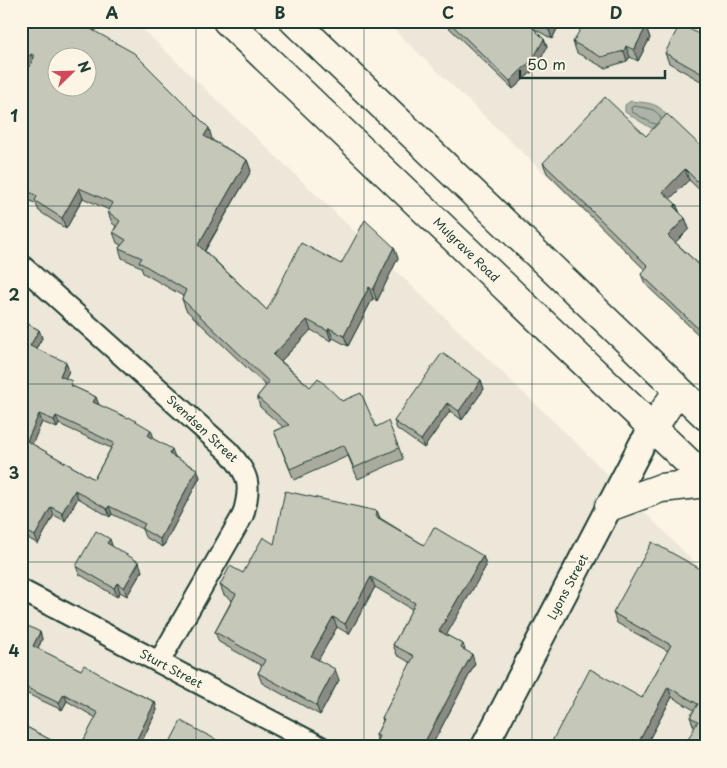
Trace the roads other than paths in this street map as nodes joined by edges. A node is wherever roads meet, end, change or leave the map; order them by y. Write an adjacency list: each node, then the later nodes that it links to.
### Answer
1 (294, 21): 4 (main road)
2 (230, 22): 6 (main road, Mulgrave Road)
3 (21, 265): 11 (street, Svendsen Street)
4 (678, 390): 5 (main road); 6 (main road)
5 (706, 416)
6 (653, 428): 7 (main road, Mulgrave Road); 9 (street, Lyons Street)
7 (706, 479)
8 (706, 484): 9 (main road)
9 (609, 507): 13 (street, Lyons Street)
10 (21, 590): 11 (street, Sturt Street)
11 (159, 662): 12 (street, Sturt Street)
12 (321, 747)
13 (484, 747)

